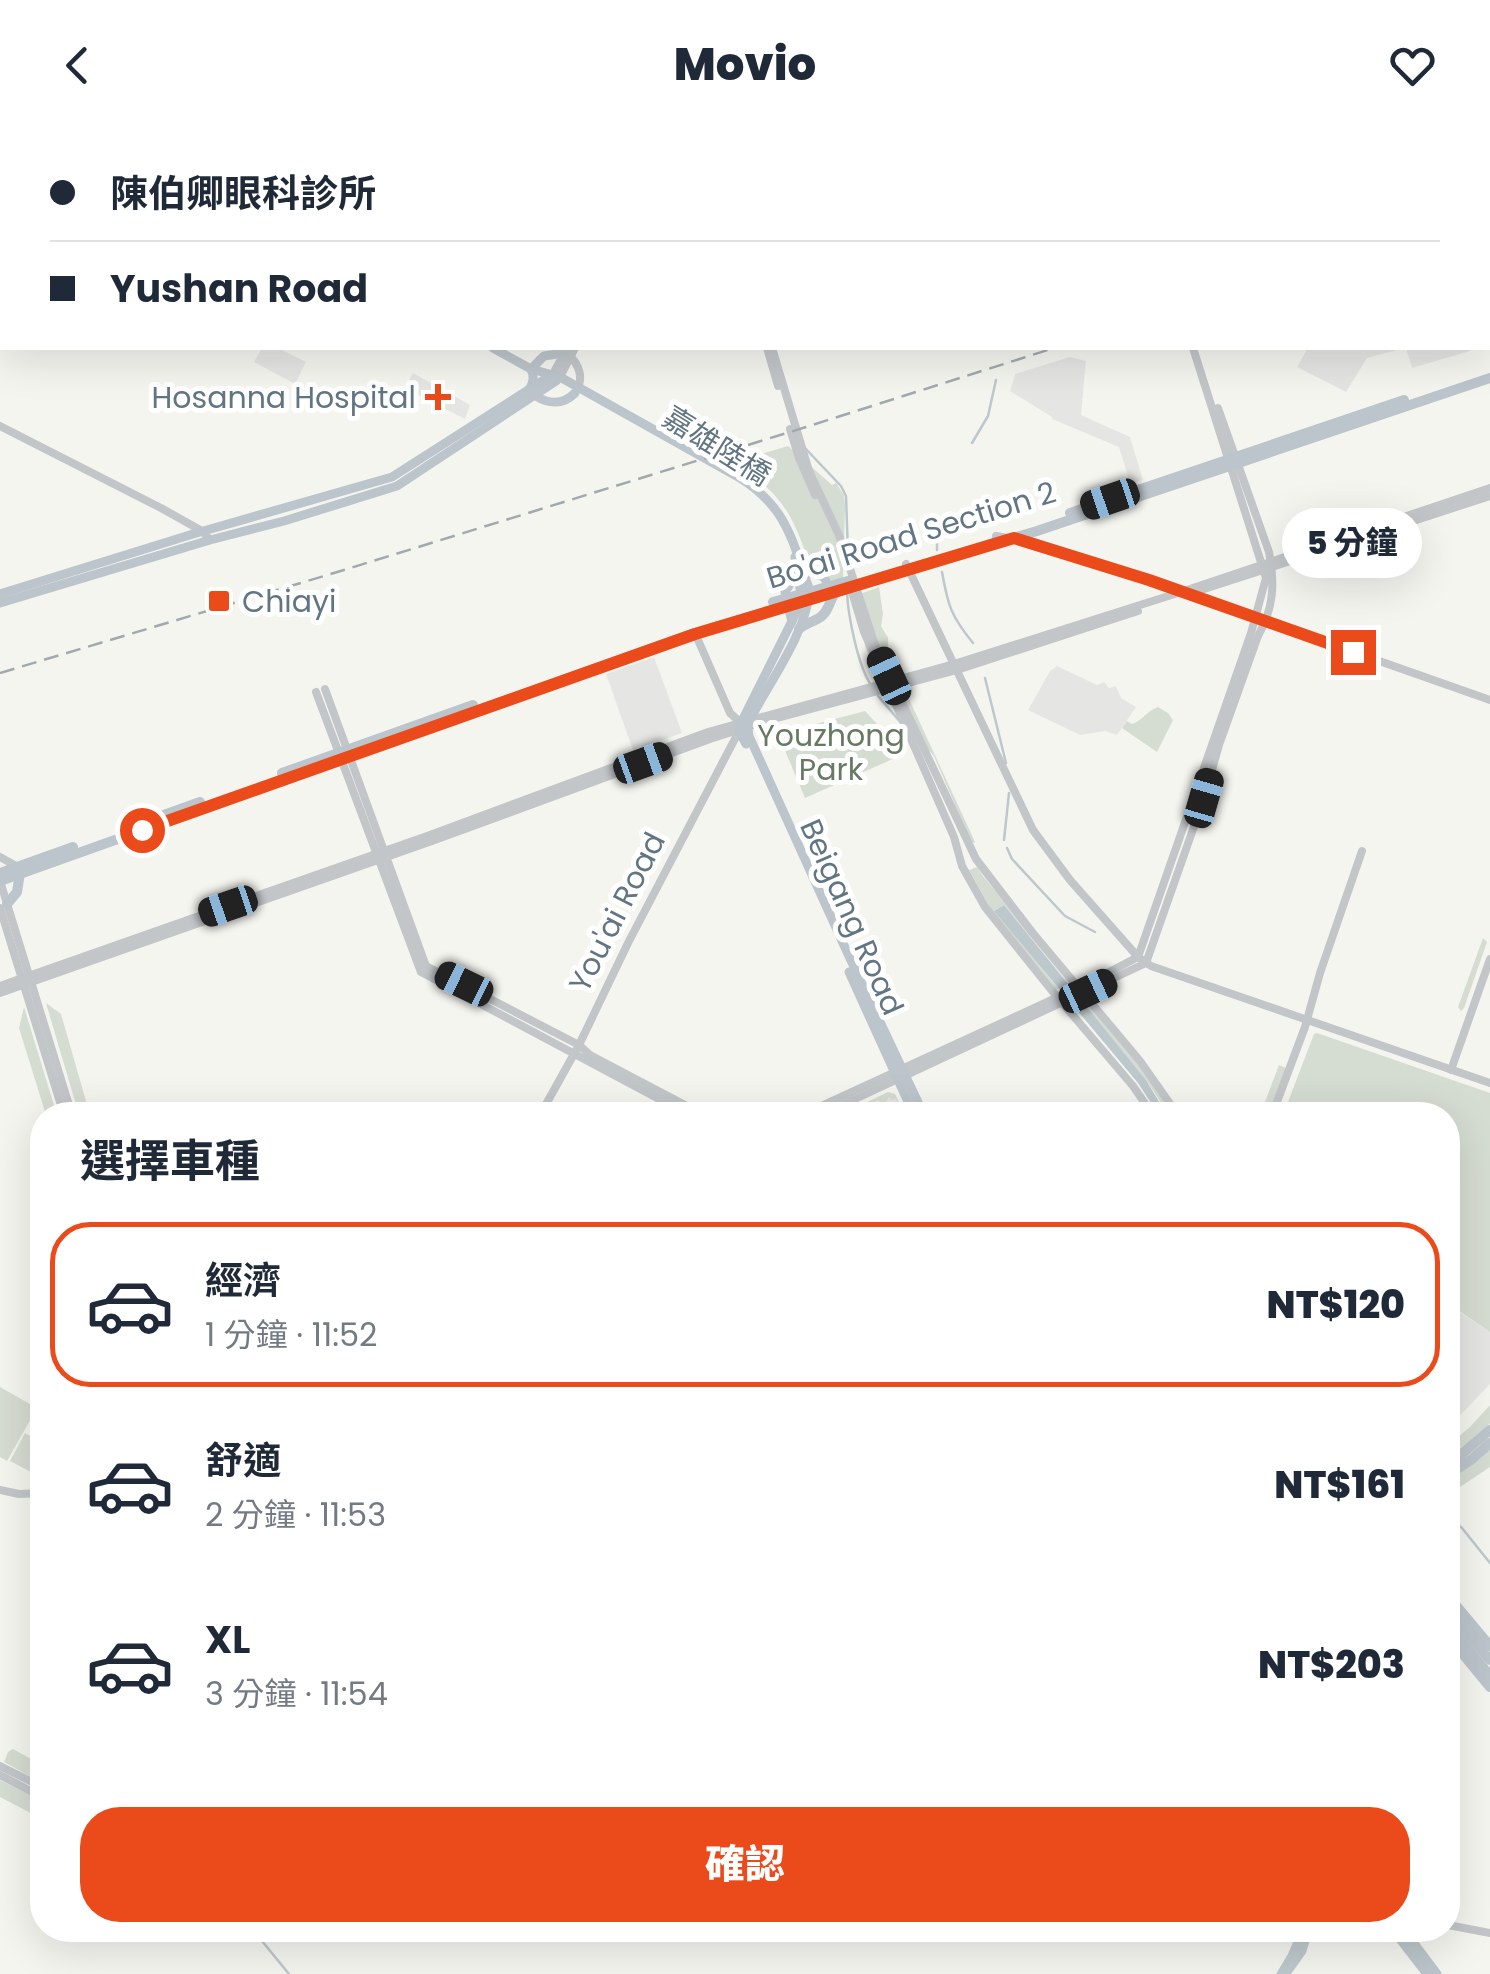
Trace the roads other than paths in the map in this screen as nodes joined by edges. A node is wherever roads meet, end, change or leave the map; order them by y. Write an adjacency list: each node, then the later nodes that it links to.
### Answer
1 (496, 350): 5 (main road)
2 (770, 350): 33 (street)
3 (1197, 350): 11 (street)
4 (569, 351): 5 (main road); 7 (street); 9 (street)
5 (531, 368): 7 (main road); 8 (main road)
6 (1490, 374): 11 (main road, Bo'ai Road Section 2)
7 (554, 378): 8 (main road); 9 (main road)
8 (532, 393): 9 (main road); 13 (main road)
9 (582, 393): 18 (main road)
10 (0, 426): 13 (street)
11 (1233, 461): 14 (main road, Bo'ai Road Section 2); 15 (main road, Bo'ai Road Section 2); 16 (street)
12 (1490, 492): 16 (street)
13 (206, 536): 21 (main road); 23 (main road)
14 (996, 536): 15 (street); 17 (main road, Bo'ai Road Section 2)
15 (1014, 538): 17 (main road, Bo'ai Road Section 2); 20 (street)
16 (1267, 566): 20 (street); 25 (street)
17 (907, 567): 19 (main road, Bo'ai Road Section 2); 28 (street)
18 (800, 568): 19 (main road); 22 (main road); 24 (main road)
19 (842, 586): 22 (main road, Bo'ai Road Section 2); 26 (main road)
20 (1185, 593): 25 (street); 28 (street)
21 (0, 594)
22 (806, 596): 24 (main road, Bo'ai Road Section 2); 26 (main road, You'ai Road)
23 (0, 602)
24 (787, 602): 26 (main road); 27 (main road, Bo'ai Road Section 2); 32 (main road, Bo'ai Road Section 2)
25 (1261, 621): 30 (street); 42 (street)
26 (796, 626): 31 (main road, You'ai Road)
27 (695, 634): 31 (street, Beigang Road); 32 (main road, Bo'ai Road Section 2)
28 (955, 667): 31 (street); 42 (street)
29 (320, 691): 32 (street)
30 (1490, 700)
31 (744, 726): 35 (street); 48 (street, You'ai Road); 50 (main road, Beigang Road)
32 (344, 755): 35 (street); 37 (main road)
33 (959, 836): 45 (street); 46 (street)
34 (1362, 851): 47 (street)
35 (380, 855): 43 (street); 48 (street)
36 (0, 858): 37 (street)
37 (19, 870): 38 (main road); 39 (main road); 40 (main road)
38 (0, 873)
39 (0, 881): 40 (street)
40 (3, 906): 43 (street)
41 (1490, 959): 49 (street)
42 (1142, 960): 45 (street); 47 (street)
43 (26, 980): 44 (street); 52 (street); 53 (street)
44 (0, 989)
45 (1080, 991): 46 (street); 62 (street)
46 (1062, 999): 50 (street); 61 (street)
47 (1306, 1020): 49 (street); 63 (street)
48 (577, 1049): 54 (street, You'ai Road); 55 (street); 56 (street)
49 (1451, 1070): 51 (street)
50 (900, 1074): 57 (street); 58 (street); 59 (main road, Beigang Road); 60 (main road, Beigang Road)
51 (1490, 1083)
52 (60, 1102)
53 (68, 1102)
54 (547, 1102)
55 (667, 1102)
56 (679, 1102)
57 (833, 1102)
58 (846, 1102)
59 (910, 1102)
60 (916, 1102)
61 (1144, 1102)
62 (1169, 1102)
63 (1277, 1102)
64 (1490, 1430): 66 (main road)
65 (1490, 1443): 67 (main road)
66 (1460, 1457)
67 (1460, 1466)
68 (0, 1490): 69 (street)
69 (30, 1494)
70 (1460, 1611): 74 (main road)
71 (1460, 1629): 73 (main road)
72 (1460, 1633): 73 (main road)
73 (1465, 1637): 74 (main road); 76 (main road); 77 (main road); 78 (main road)
74 (1490, 1649)
75 (1460, 1651): 78 (main road)
76 (1490, 1660)
77 (1490, 1676)
78 (1489, 1687)
79 (0, 1766): 81 (street)
80 (0, 1775): 82 (street)
81 (30, 1781)
82 (30, 1791)
83 (1460, 1927): 84 (street)
84 (1490, 1933)
85 (1402, 1942): 87 (main road)
86 (1413, 1942): 88 (main road)
87 (1427, 1974)
88 (1437, 1974)

